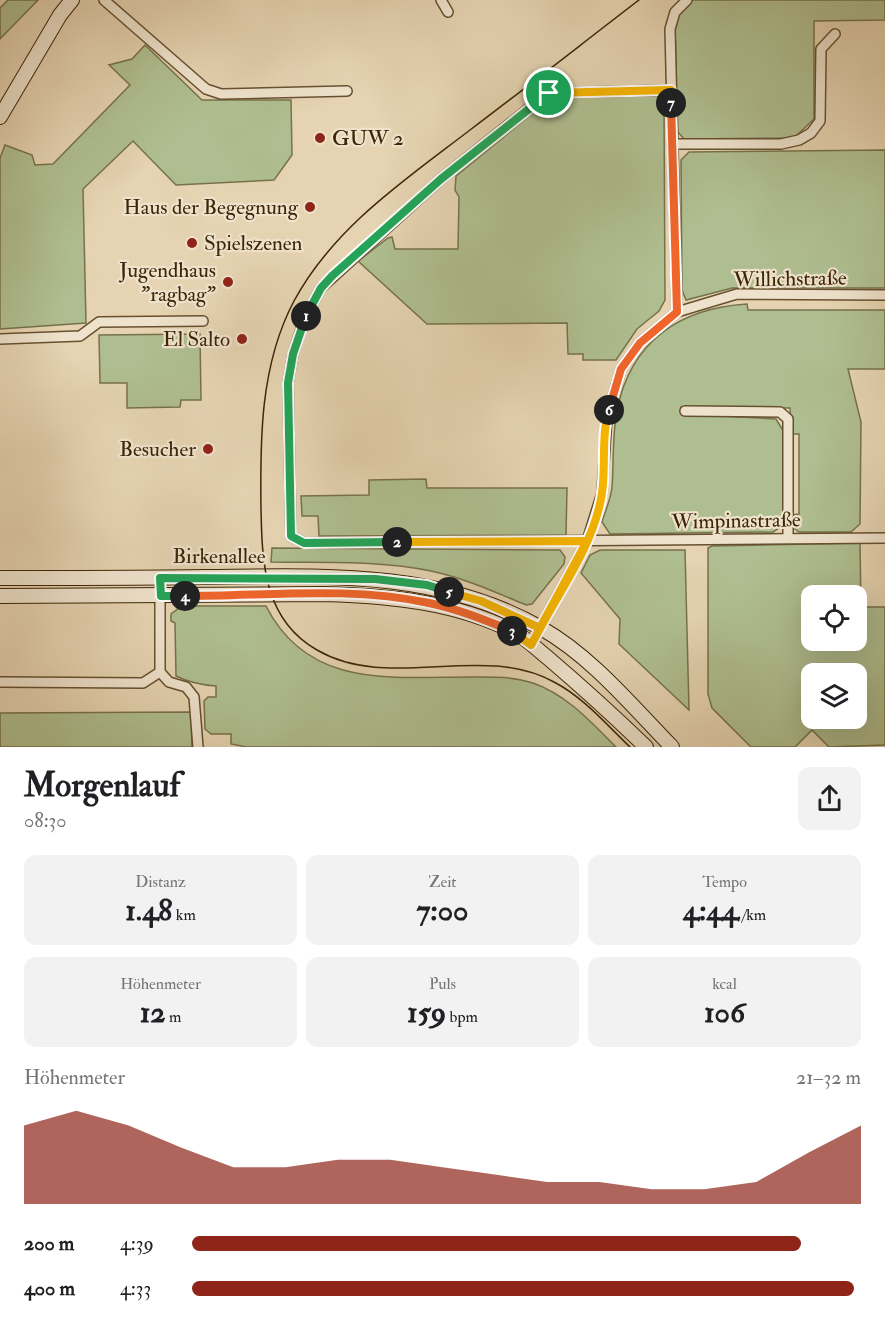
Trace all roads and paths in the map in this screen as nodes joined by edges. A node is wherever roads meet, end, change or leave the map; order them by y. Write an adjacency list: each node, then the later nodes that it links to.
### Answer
1 (72, 0): 9 (street)
2 (104, 0): 8 (street)
3 (441, 0): 5 (street)
4 (687, 0): 7 (street)
5 (448, 12)
6 (835, 34): 10 (street)
7 (671, 90): 10 (street); 18 (street)
8 (347, 91)
9 (0, 117)
10 (672, 144): 12 (street)
11 (885, 296): 12 (street, Willichstraße)
12 (677, 312): 18 (street, Willichstraße)
13 (203, 321): 14 (street)
14 (0, 339)
15 (685, 411): 16 (street)
16 (788, 538): 17 (street, Wimpinastraße); 18 (street, Wimpinastraße)
17 (885, 538)
18 (587, 541): 23 (street, Willichstraße)
19 (0, 578): 20 (street, Birkenallee)
20 (160, 578): 22 (street); 23 (street, Birkenallee)
21 (0, 596): 22 (street, Birkenallee)
22 (161, 596): 24 (street, Birkenallee); 25 (street)
23 (540, 628): 24 (street, Willichstraße); 29 (street, Birkenallee)
24 (531, 645): 28 (street, Birkenallee)
25 (159, 672): 26 (street); 27 (street)
26 (0, 682)
27 (198, 747)
28 (646, 747)
29 (672, 747)

